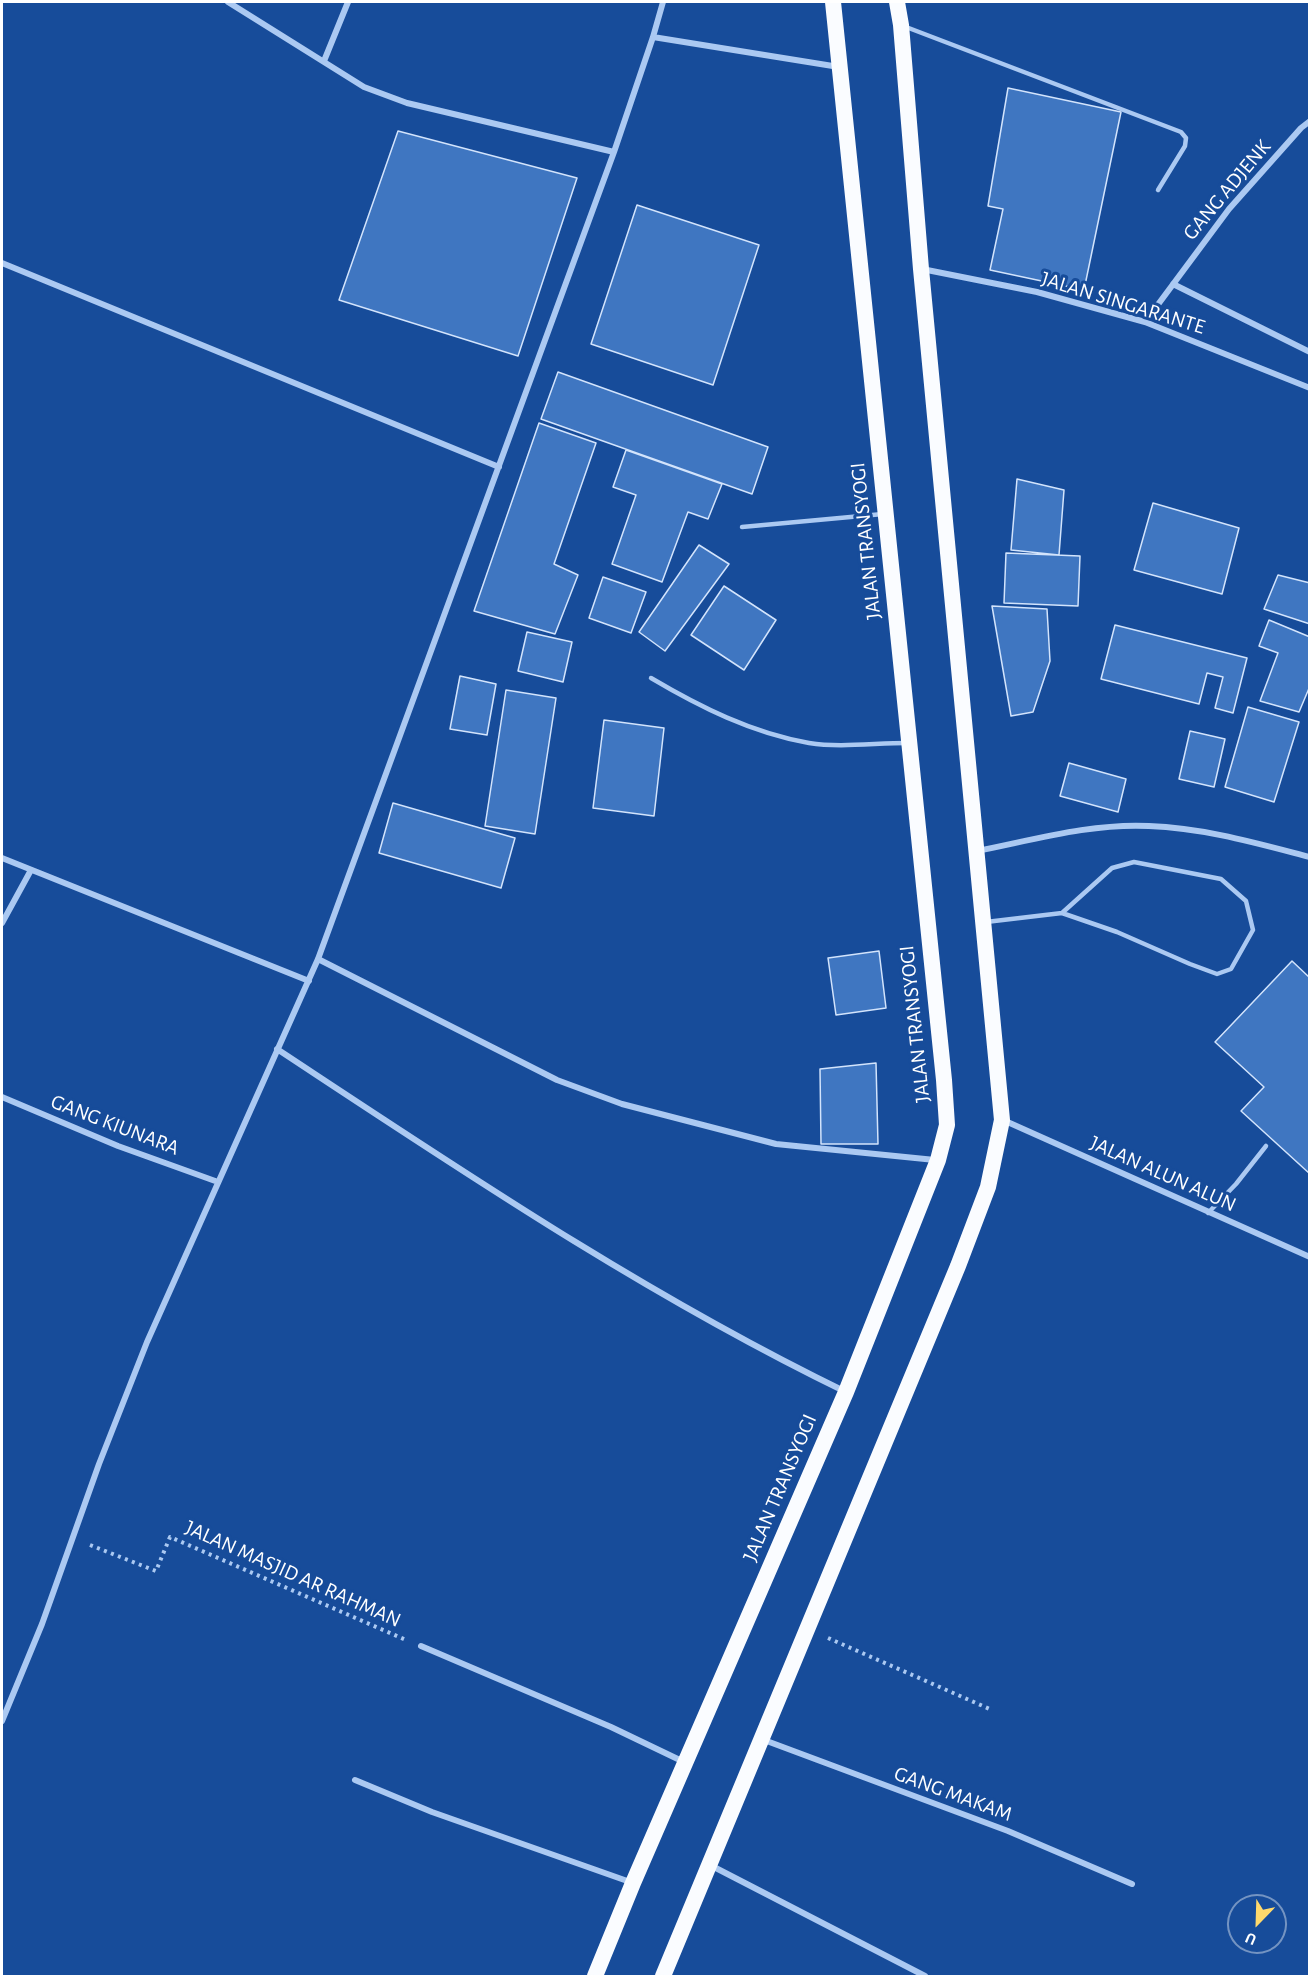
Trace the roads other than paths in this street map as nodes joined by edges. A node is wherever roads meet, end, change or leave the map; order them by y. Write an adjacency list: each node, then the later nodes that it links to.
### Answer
1 (228, 2): 8 (street)
2 (348, 2): 8 (street)
3 (663, 2): 7 (street)
4 (833, 2): 9 (highway, JALAN TRANSYOGI)
5 (897, 2): 6 (highway)
6 (901, 25): 12 (lane); 14 (highway)
7 (653, 38): 9 (street); 11 (street)
8 (324, 61): 11 (street)
9 (839, 67): 20 (highway, JALAN TRANSYOGI)
10 (1310, 121): 15 (street, GANG ADJENK)
11 (614, 152): 19 (street)
12 (1158, 190)
13 (2, 263): 19 (street)
14 (921, 269): 16 (street, JALAN SINGARANTE); 24 (highway)
15 (1173, 284): 16 (street, GANG ADJENK); 17 (street)
16 (1145, 322): 18 (street, JALAN SINGARANTE)
17 (1310, 352)
18 (1310, 388)
19 (499, 466): 31 (street)
20 (886, 514): 21 (lane); 23 (highway, JALAN TRANSYOGI)
21 (742, 528)
22 (651, 678): 23 (lane)
23 (909, 743): 37 (highway, JALAN TRANSYOGI)
24 (977, 852): 25 (street); 29 (highway)
25 (1310, 857)
26 (2, 858): 27 (street)
27 (31, 870): 30 (street); 32 (street)
28 (1062, 913): 28 (lane); 29 (lane)
29 (984, 922): 35 (highway)
30 (2, 923)
31 (318, 959): 32 (street); 37 (street)
32 (309, 981): 33 (street)
33 (277, 1049): 38 (street); 41 (street)
34 (2, 1097): 38 (street, GANG KIUNARA)
35 (1002, 1120): 39 (street, JALAN ALUN ALUN); 44 (highway)
36 (1266, 1146): 39 (lane)
37 (938, 1160): 41 (highway, JALAN TRANSYOGI)
38 (218, 1182): 43 (street)
39 (1208, 1213): 40 (street, JALAN ALUN ALUN)
40 (1310, 1257)
41 (846, 1392): 45 (highway, JALAN TRANSYOGI)
42 (421, 1646): 45 (street)
43 (2, 1721)
44 (760, 1738): 47 (highway); 49 (street, GANG MAKAM)
45 (685, 1763): 48 (highway, JALAN TRANSYOGI)
46 (355, 1780): 48 (street)
47 (710, 1865): 51 (highway); 52 (street)
48 (633, 1883): 50 (highway, JALAN TRANSYOGI)
49 (1132, 1884)
50 (595, 1977)
51 (663, 1977)
52 (925, 1977)

